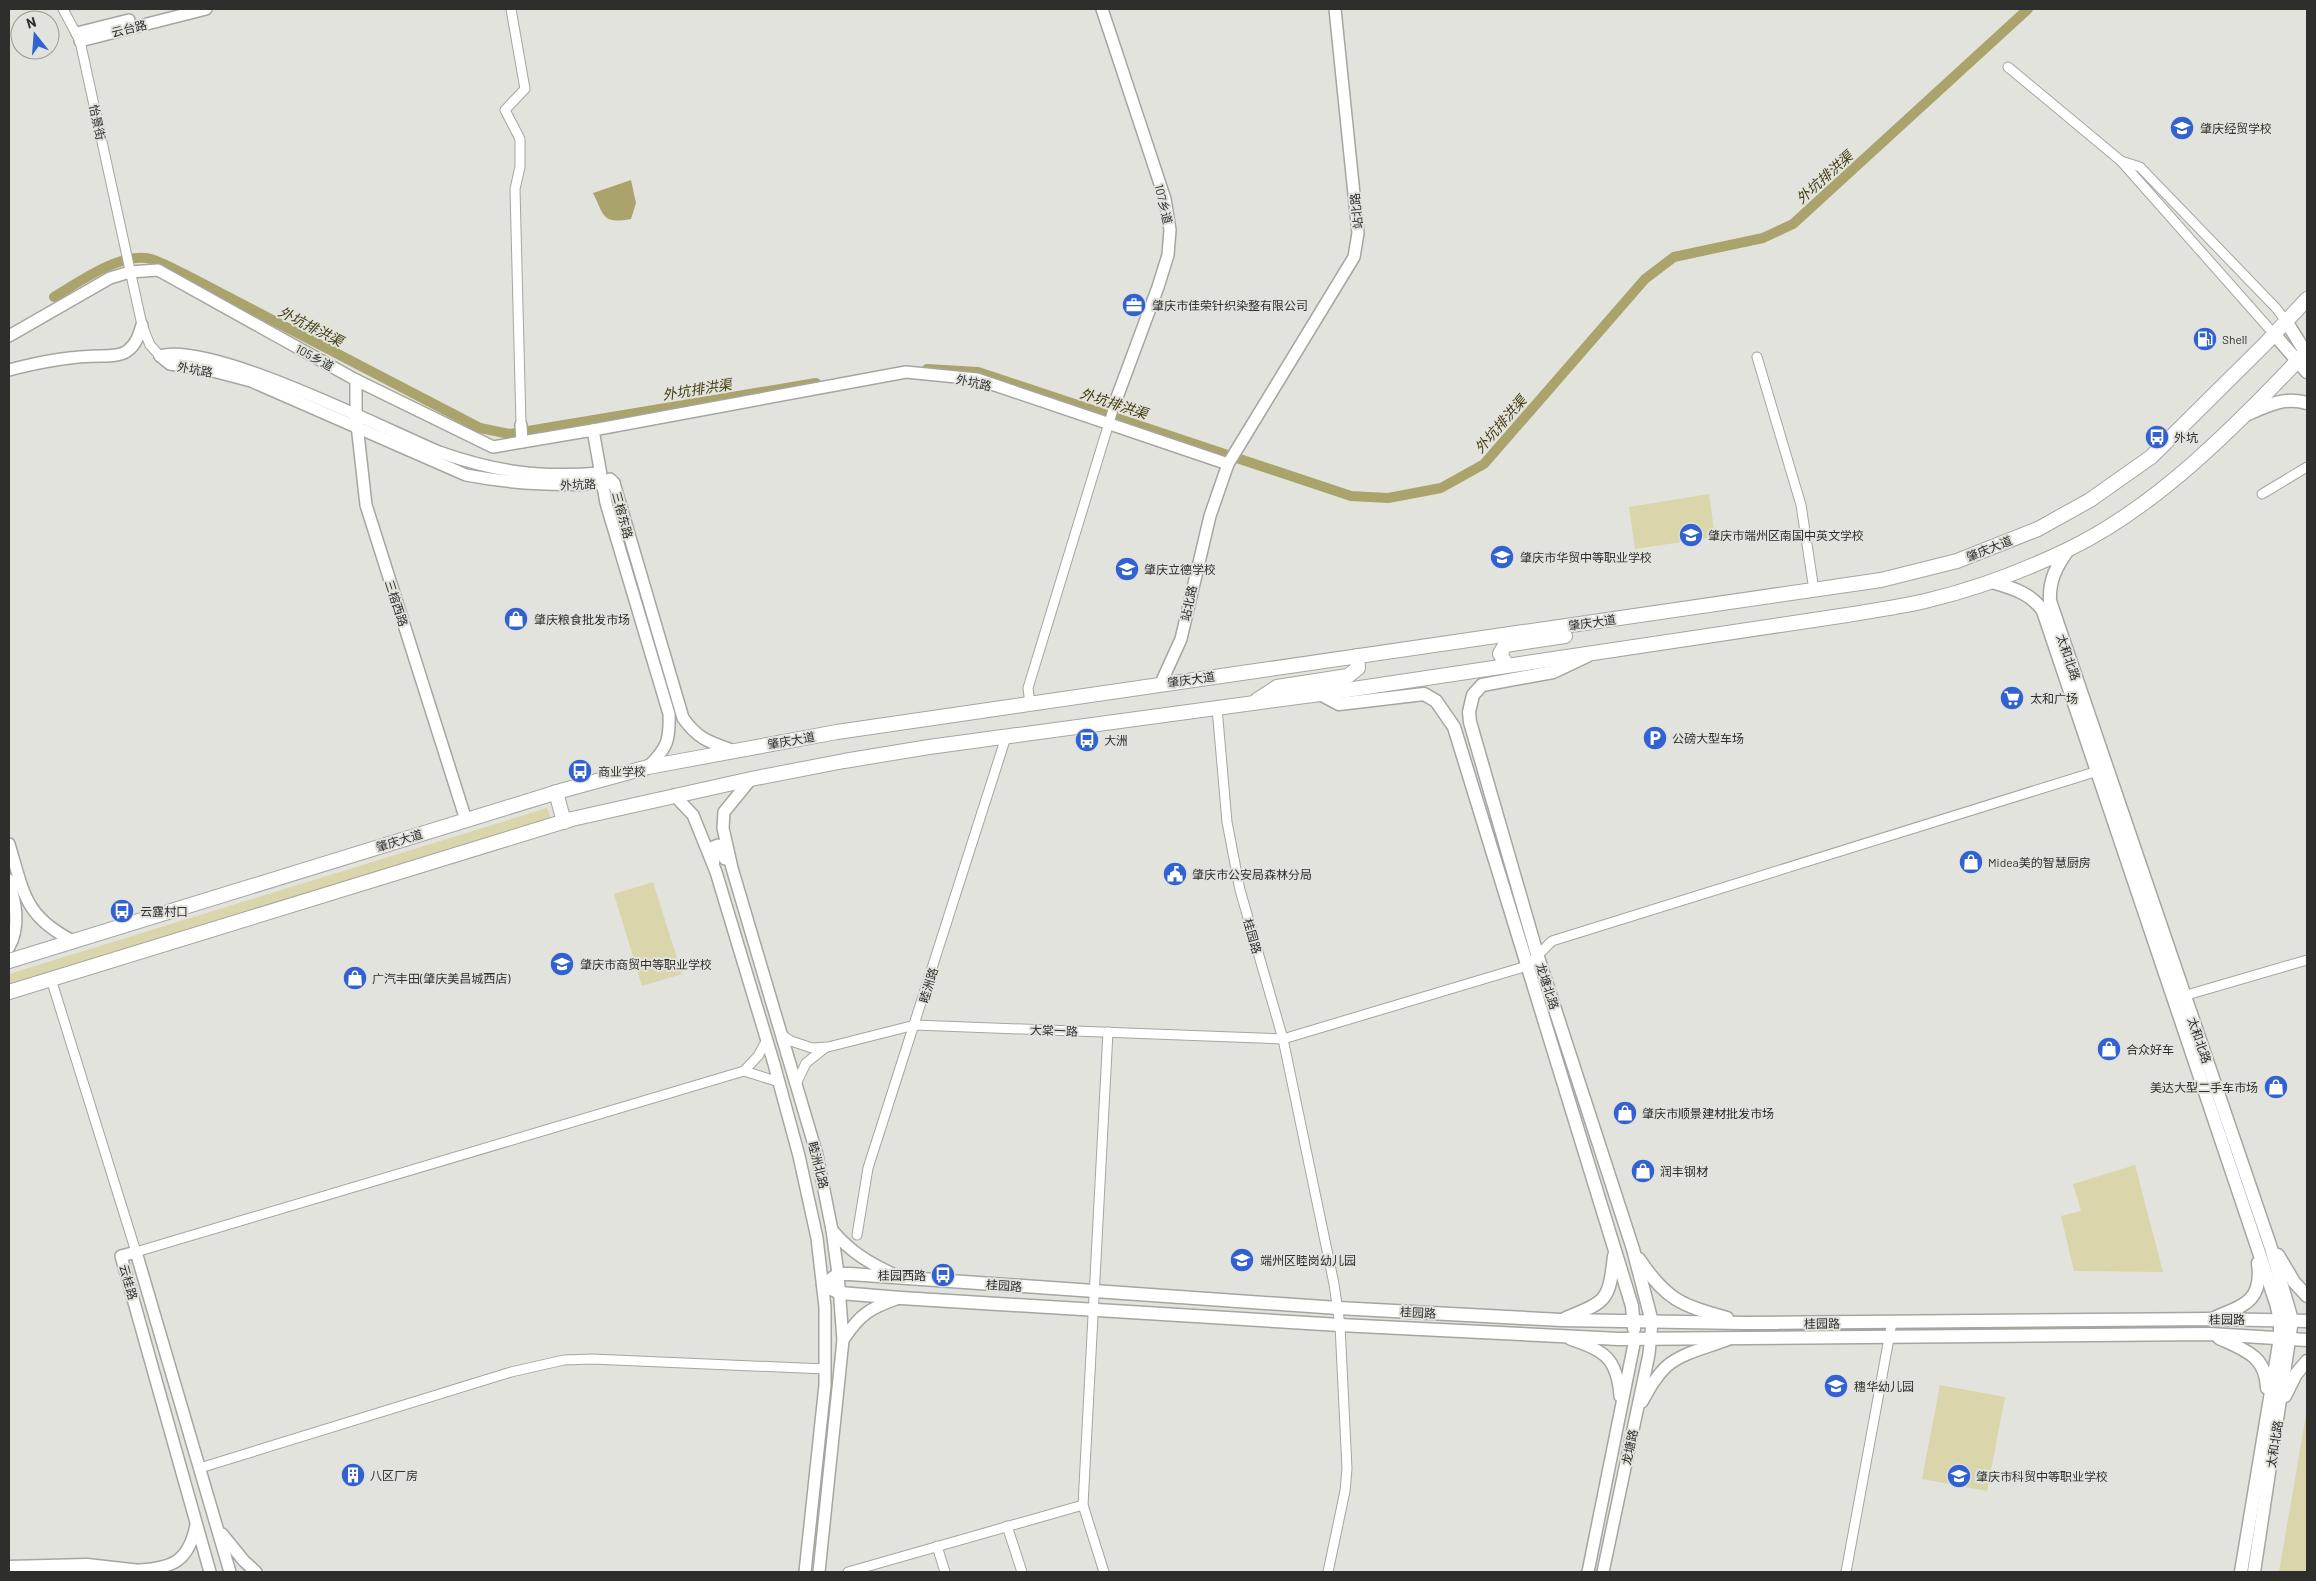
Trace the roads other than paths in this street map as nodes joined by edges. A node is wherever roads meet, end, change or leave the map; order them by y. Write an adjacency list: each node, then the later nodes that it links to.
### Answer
1 (63, 9): 7 (street, 怡景街)
2 (175, 9): 7 (street, 云台路)
3 (206, 9): 7 (street, 云台路)
4 (512, 9): 27 (street)
5 (1102, 9): 22 (street, 107乡道)
6 (1336, 9): 31 (street, 站北路)
7 (79, 37): 10 (street, 怡景街)
8 (2008, 68): 9 (street)
9 (2121, 161): 12 (street); 14 (street)
10 (130, 272): 13 (street, 怡景街); 15 (street, 105乡道); 21 (street, 105乡道)
11 (2307, 299): 12 (highway, 肇庆大道)
12 (2286, 322): 14 (highway, 肇庆大道); 16 (main road)
13 (142, 325): 17 (street, 怡景街); 19 (street)
14 (2274, 334): 16 (main road); 37 (highway, 肇庆大道)
15 (9, 336)
16 (2304, 355): 20 (main road); 25 (highway)
17 (160, 356): 24 (street, 外坑路); 28 (street, 外坑路)
18 (1757, 357): 37 (street)
19 (9, 370)
20 (2307, 372)
21 (356, 380): 24 (street, 三榕西路); 30 (street, 105乡道)
22 (1116, 400): 26 (street)
23 (2307, 402): 25 (main road)
24 (356, 416): 28 (street, 三榕西路); 33 (street, 外坑路)
25 (2244, 416): 35 (highway)
26 (1109, 424): 29 (street, 外坑路); 31 (street, 外坑路); 45 (street)
27 (521, 425): 30 (street)
28 (357, 428): 33 (street, 外坑路); 54 (street, 三榕西路)
29 (593, 430): 30 (street, 105乡道); 33 (street)
30 (522, 442)
31 (1228, 464): 42 (street, 站北路)
32 (2307, 467): 34 (street)
33 (601, 478): 48 (street, 三榕东路); 49 (street, 三榕东路)
34 (2262, 494)
35 (2068, 550): 36 (highway); 50 (main road, 太和北路)
36 (1992, 582): 39 (highway); 50 (main road, 太和北路)
37 (1814, 590): 38 (highway, 肇庆大道)
38 (1593, 622): 40 (highway, 肇庆大道); 41 (highway)
39 (1601, 650): 41 (highway); 63 (main road, 龙塘北路)
40 (1356, 656): 42 (highway, 肇庆大道); 44 (highway)
41 (1507, 665): 43 (highway)
42 (1161, 683): 45 (highway, 肇庆大道)
43 (1320, 694): 44 (highway); 66 (main road, 龙塘北路)
44 (1252, 703): 46 (highway)
45 (1030, 704): 48 (highway, 肇庆大道)
46 (1217, 708): 47 (highway); 73 (street, 桂园路)
47 (1006, 737): 51 (highway); 70 (street, 睦洲路)
48 (732, 750): 49 (highway, 肇庆大道)
49 (648, 767): 52 (highway, 肇庆大道)
50 (2102, 769): 63 (street); 69 (main road, 太和北路)
51 (751, 779): 53 (highway); 57 (street, 睦洲北路)
52 (556, 792): 54 (highway, 肇庆大道); 55 (highway)
53 (674, 795): 55 (highway); 58 (street, 睦洲北路)
54 (466, 820): 61 (highway, 肇庆大道)
55 (564, 822): 67 (highway)
56 (9, 844): 60 (street)
57 (732, 868): 58 (street); 72 (street, 睦洲北路)
58 (716, 872): 74 (street, 睦洲北路)
59 (9, 880): 60 (street)
60 (20, 899): 61 (street); 62 (street)
61 (74, 941): 65 (highway, 肇庆大道)
62 (9, 947)
63 (1538, 954): 66 (street); 84 (main road, 龙塘北路)
64 (2307, 960): 69 (street)
65 (9, 961)
66 (1527, 966): 73 (street, 大棠一路); 82 (main road, 龙塘北路)
67 (51, 979): 68 (highway); 85 (street)
68 (9, 992)
69 (2180, 998): 81 (main road, 太和北路); 83 (main road, 太和北路)
70 (916, 1024): 71 (street, 大棠一路); 75 (street, 大棠一路); 80 (street, 睦洲路)
71 (1108, 1032): 73 (street, 大棠一路); 89 (street)
72 (782, 1035): 75 (street); 78 (street, 睦洲北路)
73 (1283, 1039): 93 (street, 桂园路)
74 (767, 1040): 76 (street); 77 (street, 睦洲北路)
75 (828, 1047): 78 (street)
76 (744, 1071): 77 (street); 85 (street)
77 (779, 1082): 88 (street, 睦洲北路)
78 (797, 1082): 79 (street, 睦洲北路)
79 (832, 1230): 86 (street, 睦洲北路); 87 (street)
80 (857, 1235)
81 (2255, 1241): 95 (main road); 97 (main road, 太和北路)
82 (1615, 1248): 96 (main road); 98 (main road, 龙塘北路)
83 (2271, 1248): 91 (main road); 97 (main road, 太和北路)
84 (1633, 1249): 100 (main road); 102 (main road)
85 (136, 1252): 118 (street, 云桂路); 120 (street, 云桂路)
86 (838, 1274): 87 (main road, 桂园路); 88 (main road); 90 (street, 睦洲北路)
87 (899, 1277): 89 (main road, 桂园路)
88 (824, 1285): 90 (main road); 114 (street, 睦洲北路)
89 (1094, 1291): 93 (main road, 桂园路); 94 (street)
90 (840, 1293): 92 (main road); 111 (street, 睦洲北路)
91 (2307, 1296)
92 (901, 1298): 94 (main road); 111 (street)
93 (1338, 1308): 96 (main road, 桂园路); 103 (street, 桂园路)
94 (1093, 1310): 103 (main road); 119 (street)
95 (2210, 1319): 97 (main road, 桂园路); 101 (main road, 桂园路)
96 (1561, 1320): 98 (main road, 桂园路)
97 (2286, 1320): 99 (main road, 桂园路); 108 (main road, 太和北路)
98 (1634, 1321): 100 (main road, 桂园路); 109 (main road, 龙塘北路)
99 (2307, 1321)
100 (1652, 1322): 102 (main road, 桂园路); 110 (street, 龙塘路)
101 (1892, 1322): 102 (main road, 桂园路); 106 (street)
102 (1744, 1323)
103 (1340, 1326): 105 (main road); 135 (street, 桂园路)
104 (2210, 1334): 106 (main road); 108 (main road); 115 (main road)
105 (1561, 1336): 109 (main road); 116 (street)
106 (1888, 1336): 107 (main road); 138 (street)
107 (1735, 1337): 110 (main road); 117 (street)
108 (2284, 1338): 112 (main road); 115 (main road, 太和北路)
109 (1635, 1339): 110 (main road); 116 (street)
110 (1651, 1339): 117 (street, 龙塘路)
111 (843, 1340): 130 (street, 睦洲北路)
112 (2307, 1340)
113 (2307, 1361): 115 (main road)
114 (825, 1369): 118 (street); 129 (street, 睦洲北路)
115 (2273, 1409): 139 (main road, 太和北路); 140 (main road, 太和北路)
116 (1621, 1410): 136 (street)
117 (1637, 1410): 137 (street, 龙塘路)
118 (200, 1468): 122 (street, 云桂路)
119 (1083, 1505): 121 (street); 134 (street)
120 (197, 1523): 125 (street); 126 (street, 云桂路)
121 (1007, 1526): 123 (street); 133 (street)
122 (218, 1529): 127 (street, 云桂路); 128 (street)
123 (937, 1546): 131 (street); 132 (street)
124 (9, 1566): 125 (main road)
125 (144, 1571)
126 (210, 1572)
127 (230, 1572)
128 (256, 1572)
129 (805, 1572)
130 (819, 1572)
131 (848, 1572)
132 (946, 1572)
133 (1022, 1572)
134 (1104, 1572)
135 (1328, 1572)
136 (1588, 1572)
137 (1603, 1572)
138 (1846, 1572)
139 (2241, 1572)
140 (2254, 1572)

